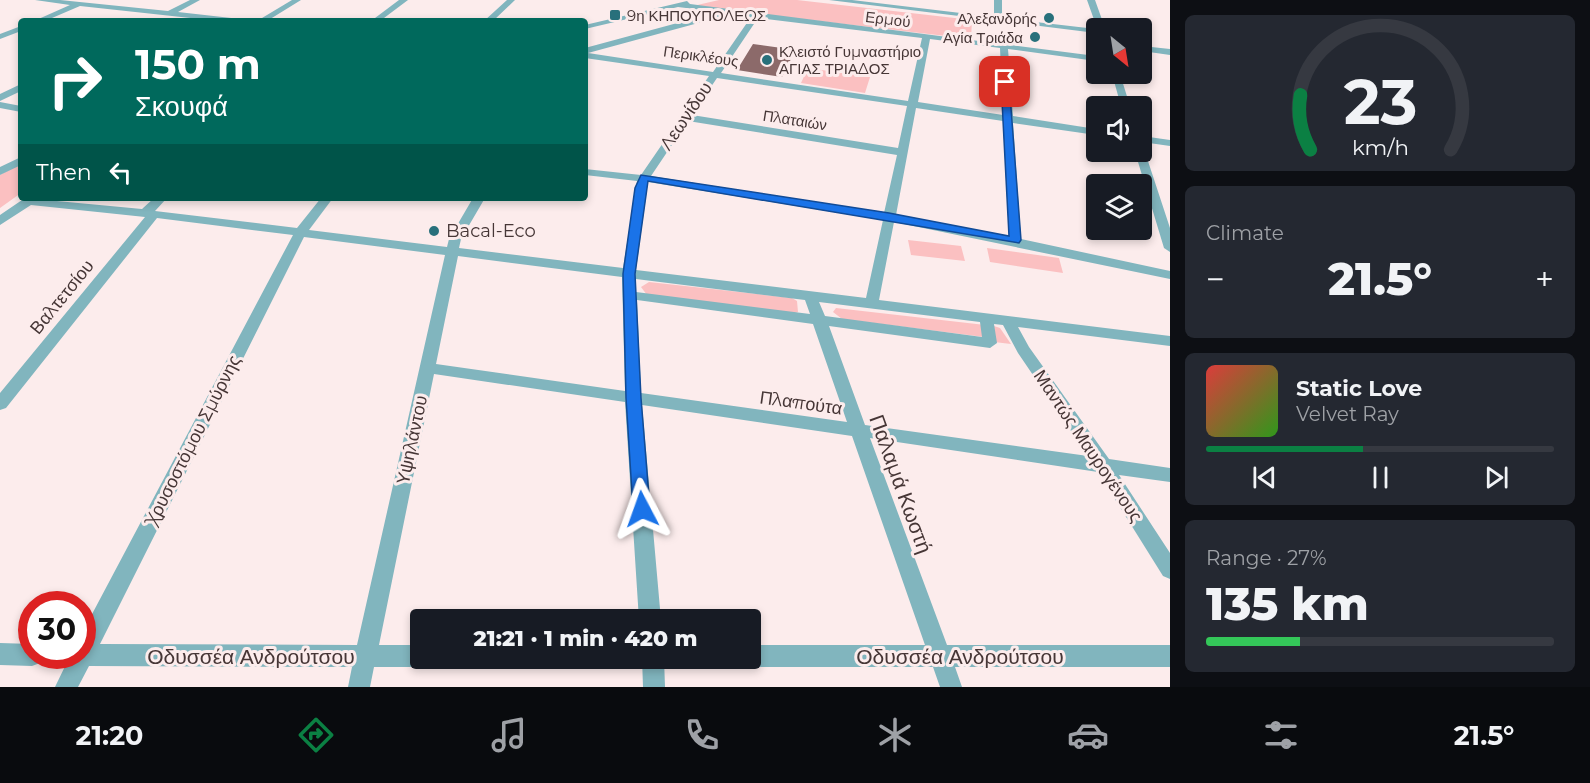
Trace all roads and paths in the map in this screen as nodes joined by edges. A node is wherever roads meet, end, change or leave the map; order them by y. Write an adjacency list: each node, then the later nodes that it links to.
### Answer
1 (39, 0): 13 (street)
2 (89, 0): 13 (street)
3 (196, 0): 16 (street)
4 (297, 0): 21 (street)
5 (404, 0): 22 (street)
6 (511, 0): 23 (street)
7 (833, 0): 14 (street)
8 (910, 0): 14 (street)
9 (998, 0): 25 (street)
10 (1091, 0): 24 (street)
11 (696, 1): 12 (street)
12 (677, 3): 15 (street, Ερμού); 26 (street)
13 (79, 4): 16 (street); 18 (street)
14 (908, 9): 25 (street)
15 (730, 12): 17 (street, Ερμού); 33 (street)
16 (169, 14): 19 (street); 20 (street)
17 (756, 15): 30 (street, Ερμού); 39 (street, Λεωνίδου)
18 (45, 18)
19 (160, 18)
20 (210, 18)
21 (266, 18)
22 (379, 18)
23 (491, 18)
24 (1097, 18)
25 (998, 20): 28 (street)
26 (588, 26)
27 (18, 29): 29 (street)
28 (1086, 30)
29 (0, 37)
30 (926, 37): 31 (street, Ερμού); 42 (street)
31 (1004, 46): 36 (street, Ερμού); 46 (street)
32 (1152, 50): 34 (street)
33 (588, 52)
34 (1170, 52)
35 (588, 54): 37 (street, Περικλέους)
36 (1086, 57)
37 (616, 59): 38 (street); 39 (street, Περικλέους)
38 (588, 66)
39 (714, 73): 42 (street, Περικλέους); 45 (street, Λεωνίδου)
40 (18, 89): 41 (street)
41 (0, 98)
42 (910, 103): 46 (street, Περικλέους); 50 (street)
43 (0, 105): 44 (street)
44 (18, 108)
45 (684, 117): 50 (street, Πλαταιών); 55 (street, Λεωνίδου)
46 (1006, 118): 47 (street, Περικλέους); 65 (street)
47 (1086, 130)
48 (1152, 140): 49 (street)
49 (1170, 143)
50 (901, 152): 62 (street)
51 (18, 162): 53 (street)
52 (1143, 162): 66 (street)
53 (0, 172)
54 (588, 172): 55 (street)
55 (644, 178): 62 (street); 68 (street, Λεωνίδου)
56 (28, 201): 63 (street)
57 (47, 201): 61 (street)
58 (159, 201): 61 (street, Βαλτετσίου)
59 (325, 201): 64 (street, Χρυσοστόμου Σμύρνης)
60 (477, 201): 67 (street, Υψηλάντου)
61 (149, 214): 64 (street); 86 (street, Βαλτετσίου)
62 (889, 216): 65 (street); 75 (street)
63 (0, 221)
64 (300, 232): 67 (street); 92 (street, Χρυσοστόμου Σμύρνης)
65 (1015, 240): 69 (street)
66 (1170, 248)
67 (453, 251): 68 (street); 84 (street, Υψηλάντου)
68 (629, 274): 70 (street); 72 (street, Λεωνίδου)
69 (1170, 275)
70 (696, 282): 71 (street); 74 (street)
71 (768, 290): 73 (street); 77 (street)
72 (630, 295): 74 (street); 85 (street, Λεωνίδου)
73 (810, 295): 75 (street); 79 (street, Παλαμά Κωστή)
74 (690, 303): 77 (street)
75 (879, 303): 76 (street); 81 (street)
76 (921, 309): 78 (street); 82 (street)
77 (768, 313): 79 (street)
78 (986, 317): 80 (street); 82 (street)
79 (819, 320): 81 (street); 87 (street, Παλαμά Κωστή)
80 (1008, 321): 83 (street); 88 (street, Μαντώς Μαυρογένους)
81 (888, 329): 82 (street)
82 (924, 334)
83 (1170, 341)
84 (427, 368): 85 (street, Πλαπούτα); 100 (street, Υψηλάντου)
85 (633, 398): 87 (street, Πλαπούτα); 91 (street, Λεωνίδου)
86 (0, 404)
87 (858, 430): 88 (street, Πλαπούτα); 98 (street, Παλαμά Κωστή)
88 (1104, 466): 89 (street, Πλαπούτα); 90 (street, Μαντώς Μαυρογένους)
89 (1170, 476)
90 (1170, 570)
91 (649, 609)
92 (96, 630)
93 (0, 654): 94 (street)
94 (18, 655)
95 (96, 655): 100 (street, Οδυσσέα Ανδρούτσου)
96 (410, 656): 100 (street, Οδυσσέα Ανδρούτσου)
97 (761, 656): 98 (street, Οδυσσέα Ανδρούτσου)
98 (940, 656): 99 (street, Οδυσσέα Ανδρούτσου); 106 (street, Παλαμά Κωστή)
99 (1170, 656)
100 (366, 657): 104 (street, Υψηλάντου)
101 (76, 669): 103 (street, Χρυσοστόμου Σμύρνης)
102 (653, 669): 105 (street)
103 (66, 687)
104 (359, 687)
105 (654, 687)
106 (951, 687)

